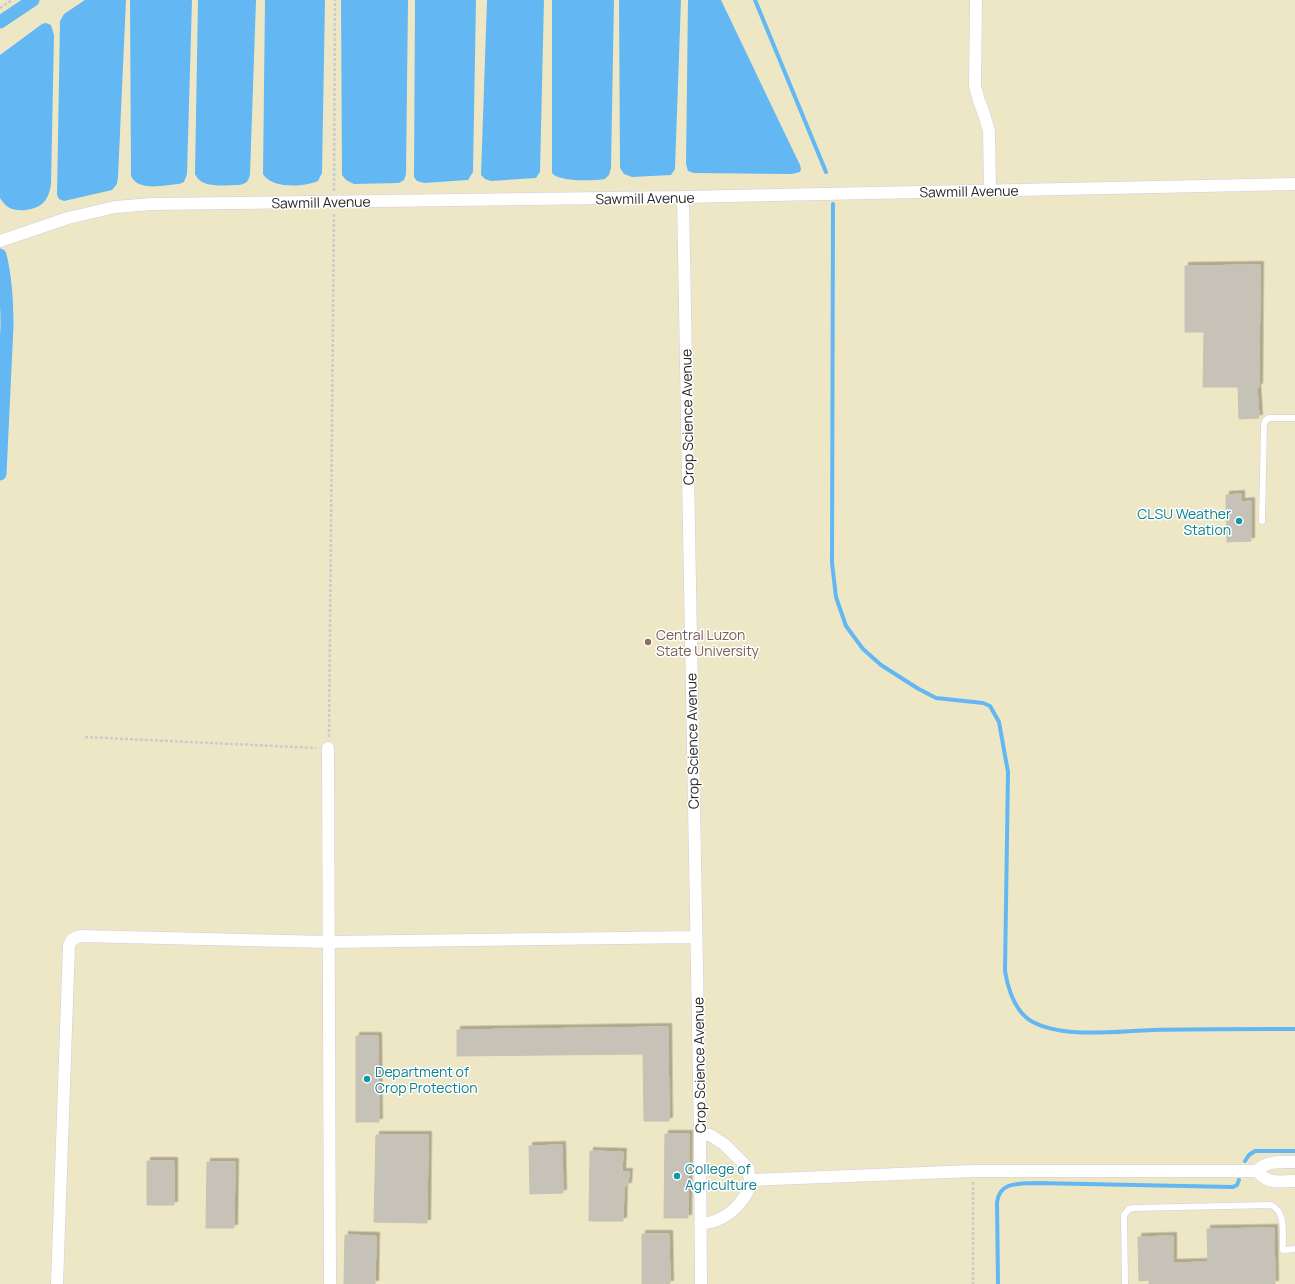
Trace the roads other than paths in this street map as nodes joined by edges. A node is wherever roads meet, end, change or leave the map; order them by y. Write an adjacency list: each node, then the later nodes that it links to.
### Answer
1 (976, 0): 3 (street)
2 (1295, 184): 3 (street, Sawmill Avenue)
3 (990, 190): 4 (street, Sawmill Avenue)
4 (683, 197): 5 (street, Sawmill Avenue); 9 (street, Crop Science Avenue)
5 (0, 241)
6 (1295, 418): 7 (lane)
7 (1262, 521)
8 (328, 748): 10 (street)
9 (696, 937): 10 (street); 11 (street, Crop Science Avenue)
10 (329, 942): 18 (street); 19 (street)
11 (700, 1135): 14 (street); 16 (street, Crop Science Avenue)
12 (1295, 1162): 13 (street)
13 (1257, 1171): 14 (street); 15 (street)
14 (750, 1180): 16 (street)
15 (1295, 1181)
16 (700, 1223): 20 (street, Crop Science Avenue)
17 (1295, 1249): 21 (lane)
18 (57, 1284)
19 (330, 1284)
20 (701, 1284)
21 (1125, 1284)

